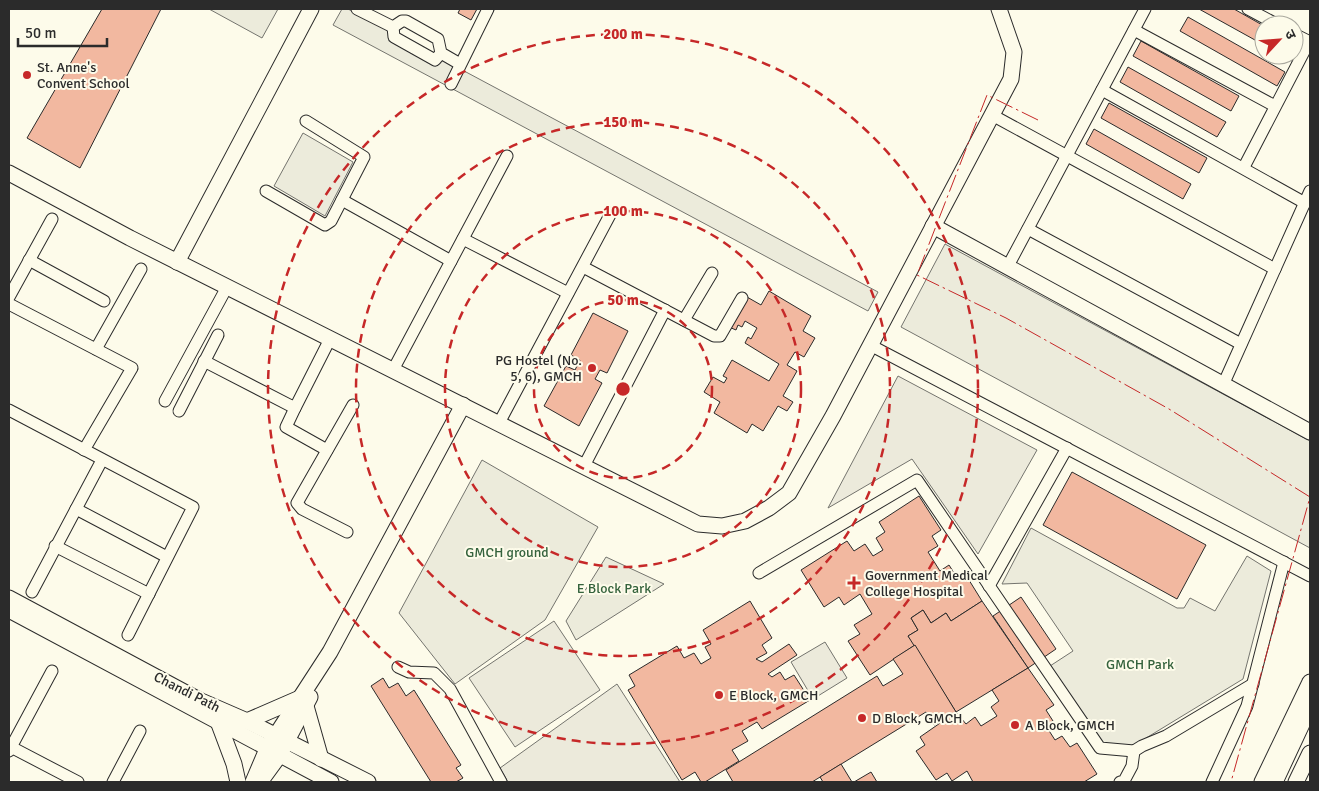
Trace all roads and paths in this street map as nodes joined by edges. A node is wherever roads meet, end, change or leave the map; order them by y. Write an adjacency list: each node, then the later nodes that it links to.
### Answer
1 (312, 9): 33 (street)
2 (358, 9): 8 (street)
3 (488, 9): 12 (street)
4 (999, 9): 16 (street)
5 (1145, 9): 9 (street)
6 (1248, 9): 7 (street)
7 (1259, 15)
8 (393, 27): 11 (street); 11 (street)
9 (1134, 30): 14 (street); 15 (street)
10 (1310, 42): 15 (street)
11 (441, 53): 12 (street)
12 (460, 64): 13 (street)
13 (451, 84)
14 (1102, 90): 19 (street); 20 (street)
15 (1275, 106): 20 (street)
16 (992, 115): 19 (street); 28 (street)
17 (306, 121): 24 (street)
18 (507, 156): 30 (street)
19 (1066, 156): 29 (street); 37 (street)
20 (1244, 167): 25 (street)
21 (9, 174): 33 (street)
22 (266, 191): 24 (street)
23 (1310, 191): 25 (street)
24 (342, 200): 32 (street)
25 (1305, 203): 37 (street)
26 (611, 214): 34 (street)
27 (52, 220): 31 (street)
28 (933, 226): 35 (street); 50 (street)
29 (1028, 229): 35 (street); 49 (street)
30 (463, 239): 32 (street); 40 (street)
31 (29, 260): 41 (street); 43 (street)
32 (451, 260): 53 (street)
33 (177, 262): 39 (street)
34 (583, 266): 40 (street); 45 (street)
35 (1008, 266): 54 (street)
36 (140, 269): 51 (street)
37 (1275, 269): 49 (street)
38 (712, 273): 46 (street)
39 (227, 287): 48 (street); 55 (street)
40 (568, 293): 61 (street)
41 (9, 297)
42 (742, 298): 46 (street)
43 (104, 301)
44 (9, 304): 51 (street)
45 (665, 310): 46 (street); 67 (street)
46 (684, 320)
47 (218, 335): 52 (street)
48 (330, 339): 53 (street); 58 (street)
49 (1241, 344): 54 (street)
50 (870, 345): 63 (street); 67 (street)
51 (96, 349): 64 (street)
52 (204, 362): 58 (street); 59 (street)
53 (393, 370): 57 (street)
54 (1223, 385): 62 (street)
55 (165, 401)
56 (353, 405): 65 (street)
57 (463, 405): 61 (street); 85 (street)
58 (295, 408): 65 (street)
59 (179, 411)
60 (10, 413): 64 (street)
61 (499, 423): 67 (street)
62 (1310, 432)
63 (1067, 448): 72 (street); 75 (street)
64 (84, 450): 66 (street)
65 (327, 450): 69 (street)
66 (102, 460): 68 (street); 71 (street)
67 (584, 466)
68 (76, 509): 70 (street); 71 (street)
69 (346, 532)
70 (55, 546): 76 (street); 77 (street)
71 (168, 557): 77 (street)
72 (1284, 562): 74 (street); 84 (street)
73 (759, 573): 75 (street)
74 (1310, 576)
75 (988, 586): 92 (street)
76 (32, 592)
77 (149, 594): 80 (street)
78 (9, 598): 87 (street, Chandi Path)
79 (9, 610): 88 (street, Chandi Path)
80 (128, 635)
81 (398, 667): 102 (street)
82 (52, 670): 91 (street)
83 (1310, 682): 105 (street)
84 (1253, 684): 92 (street); 104 (street)
85 (303, 702): 87 (street); 90 (street); 94 (street)
86 (1310, 707): 106 (street)
87 (247, 721): 90 (street, Chandi Path)
88 (219, 724): 90 (street, Chandi Path); 97 (street)
89 (140, 731): 96 (street)
90 (277, 746): 94 (street, Chandi Path); 98 (street); 99 (street); 100 (street, Chandi Path)
91 (10, 748): 95 (street)
92 (1134, 752): 103 (street)
93 (1310, 753): 107 (street)
94 (321, 759): 101 (street, Chandi Path)
95 (78, 782)
96 (113, 782)
97 (238, 782)
98 (253, 782)
99 (260, 782)
100 (331, 782)
101 (368, 782)
102 (501, 782)
103 (1120, 782)
104 (1212, 782)
105 (1262, 782)
106 (1275, 782)
107 (1296, 782)

